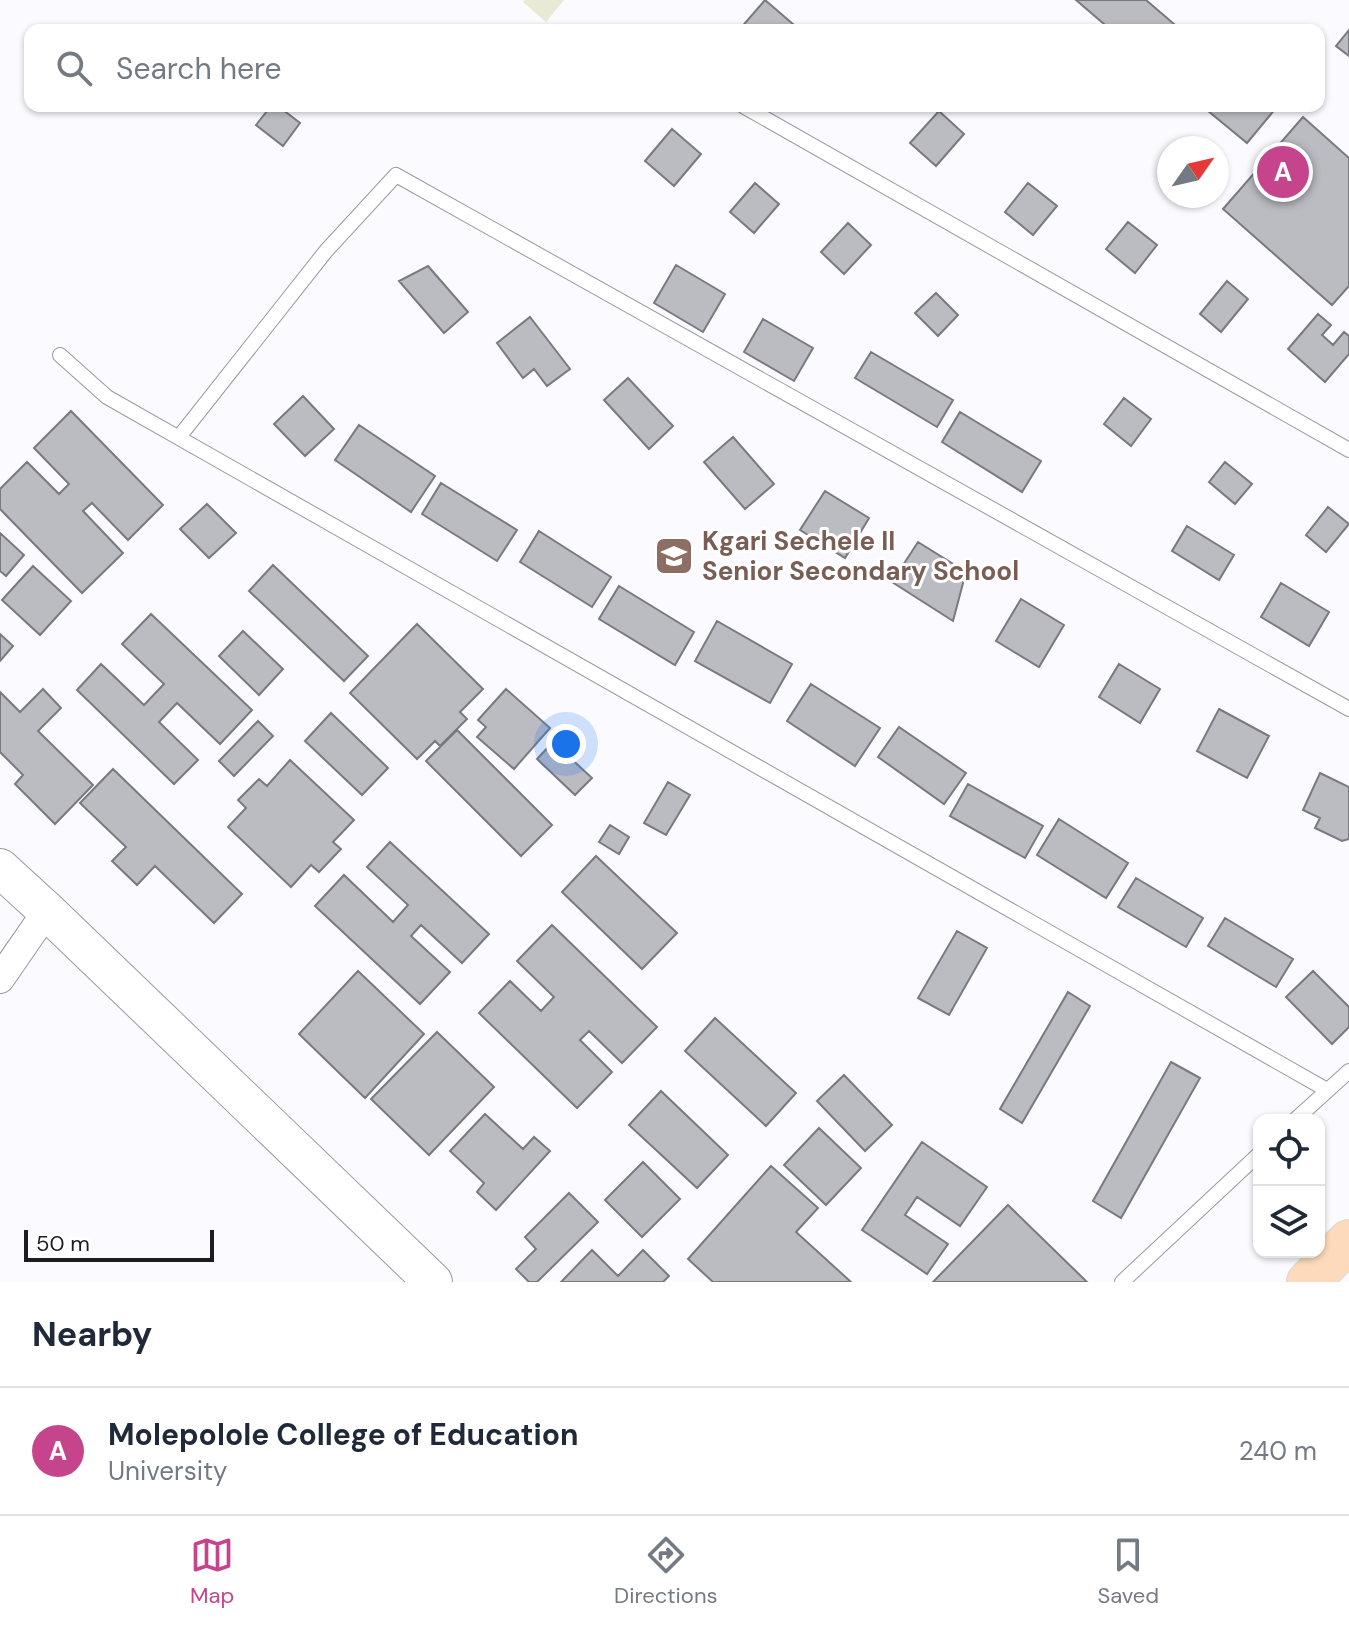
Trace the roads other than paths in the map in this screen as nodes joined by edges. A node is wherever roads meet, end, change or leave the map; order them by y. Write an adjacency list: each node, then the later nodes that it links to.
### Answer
1 (754, 112): 4 (lane)
2 (60, 355): 3 (lane)
3 (179, 437): 5 (lane); 10 (lane)
4 (1349, 450)
5 (1349, 709)
6 (0, 868): 7 (street)
7 (47, 911): 8 (street); 14 (street)
8 (0, 979)
9 (1349, 1071): 10 (lane)
10 (1327, 1090): 11 (lane)
11 (1301, 1114)
12 (1253, 1160): 15 (lane)
13 (1349, 1241): 16 (main road)
14 (433, 1282)
15 (1122, 1282)
16 (1308, 1282)

